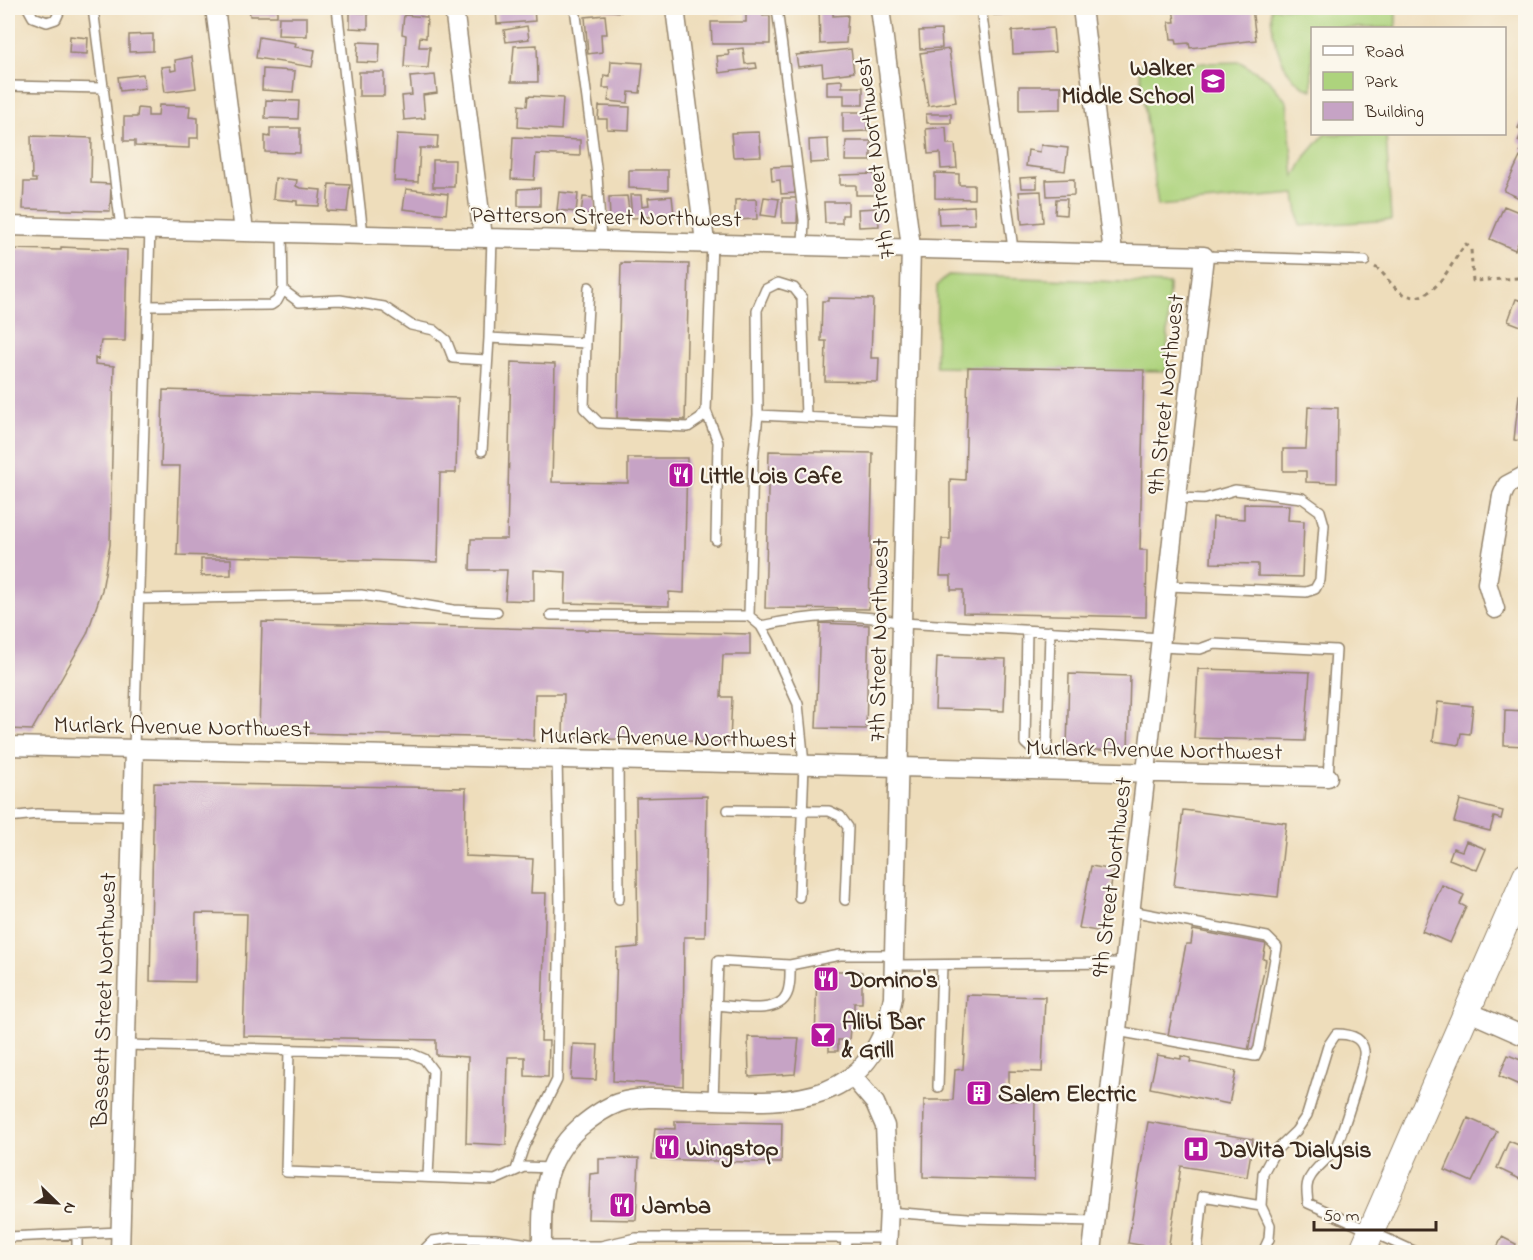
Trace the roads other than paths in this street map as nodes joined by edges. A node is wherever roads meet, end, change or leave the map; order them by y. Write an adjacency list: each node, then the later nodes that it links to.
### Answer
1 (28, 8): 2 (lane)
2 (61, 8)
3 (93, 8): 14 (lane)
4 (215, 8): 18 (street)
5 (337, 8): 20 (lane)
6 (454, 8): 21 (street)
7 (575, 8): 22 (lane)
8 (675, 8): 23 (street)
9 (777, 8): 24 (lane)
10 (880, 8): 25 (street, 7th Street Northwest)
11 (981, 8): 26 (lane)
12 (1082, 8): 27 (street)
13 (8, 86): 14 (lane)
14 (104, 88): 16 (lane)
15 (8, 226): 16 (street, Patterson Street Northwest)
16 (121, 228): 17 (street, Patterson Street Northwest)
17 (150, 229): 18 (street, Patterson Street Northwest); 32 (lane)
18 (244, 231): 19 (street, Patterson Street Northwest)
19 (282, 232): 20 (street, Patterson Street Northwest); 31 (lane)
20 (363, 234): 21 (street, Patterson Street Northwest)
21 (488, 237): 22 (street, Patterson Street Northwest); 33 (lane)
22 (601, 240): 23 (street, Patterson Street Northwest)
23 (708, 242): 24 (street, Patterson Street Northwest); 36 (lane)
24 (803, 244): 25 (street, Patterson Street Northwest)
25 (911, 247): 26 (street, Patterson Street Northwest); 39 (street, 7th Street Northwest)
26 (1012, 249): 27 (street, Patterson Street Northwest)
27 (1113, 252): 28 (street, Patterson Street Northwest)
28 (1204, 256): 29 (lane); 42 (street, 9th Street Northwest)
29 (1365, 261)
30 (589, 287): 34 (lane)
31 (283, 290): 32 (lane); 35 (lane)
32 (147, 306): 45 (lane)
33 (489, 338): 34 (lane); 35 (lane)
34 (586, 343): 36 (lane)
35 (487, 360): 40 (lane)
36 (706, 411): 43 (lane)
37 (758, 415): 38 (lane); 38 (lane); 49 (lane)
38 (806, 416): 39 (lane)
39 (907, 422): 50 (street, 7th Street Northwest)
40 (482, 451)
41 (1526, 475): 46 (street)
42 (1178, 498): 44 (street, 9th Street Northwest); 44 (lane)
43 (716, 540)
44 (1168, 586): 54 (street, 9th Street Northwest)
45 (139, 599): 47 (lane); 56 (lane)
46 (1495, 609)
47 (497, 612)
48 (551, 615): 49 (lane)
49 (749, 616): 51 (lane)
50 (902, 623): 51 (lane); 52 (lane); 61 (street, 7th Street Northwest)
51 (761, 626): 60 (lane)
52 (1027, 630): 53 (lane); 59 (lane)
53 (1050, 631): 54 (lane); 59 (lane)
54 (1162, 642): 62 (street, 9th Street Northwest); 63 (lane)
55 (8, 746): 56 (street, Murlark Avenue Northwest)
56 (134, 749): 57 (street, Murlark Avenue Northwest); 67 (street, Bassett Street Northwest)
57 (557, 758): 58 (street, Murlark Avenue Northwest); 87 (lane)
58 (618, 760): 60 (street, Murlark Avenue Northwest); 70 (lane)
59 (1036, 762): 61 (street, Murlark Avenue Northwest); 62 (street, Murlark Avenue Northwest)
60 (804, 764): 61 (street, Murlark Avenue Northwest); 65 (lane)
61 (899, 766): 73 (street, 7th Street Northwest)
62 (1148, 773): 63 (street, Murlark Avenue Northwest); 72 (street, 9th Street Northwest)
63 (1328, 777)
64 (729, 810): 65 (lane)
65 (802, 810): 69 (lane); 71 (lane)
66 (8, 816): 67 (lane)
67 (132, 816): 81 (street, Bassett Street Northwest)
68 (1526, 876): 78 (main road)
69 (798, 897)
70 (618, 899)
71 (845, 900)
72 (1131, 911): 74 (street, 9th Street Northwest); 79 (lane)
73 (894, 960): 75 (lane); 76 (lane); 83 (street, 7th Street Northwest)
74 (1125, 963): 76 (lane); 79 (street, 9th Street Northwest)
75 (790, 965): 77 (lane); 77 (lane)
76 (942, 965): 84 (lane)
77 (716, 1005): 85 (lane)
78 (1467, 1011): 80 (street); 96 (main road)
79 (1117, 1031): 91 (street, 9th Street Northwest)
80 (1526, 1037)
81 (126, 1046): 82 (lane); 92 (street, Bassett Street Northwest)
82 (289, 1050): 88 (lane); 88 (lane)
83 (852, 1076): 85 (street); 90 (street)
84 (938, 1087)
85 (714, 1100): 86 (street)
86 (551, 1168): 87 (lane); 98 (street)
87 (516, 1170): 88 (lane)
88 (428, 1177)
89 (1261, 1206): 96 (lane); 104 (lane); 105 (lane)
90 (888, 1212): 91 (lane); 97 (street)
91 (1095, 1221): 103 (street, 9th Street Northwest)
92 (120, 1232): 93 (lane); 100 (street, Bassett Street Northwest)
93 (77, 1234): 94 (lane); 99 (lane)
94 (8, 1237)
95 (846, 1238): 97 (lane); 98 (lane); 102 (lane)
96 (1366, 1243): 106 (lane)
97 (887, 1245)
98 (542, 1249): 101 (lane)
99 (77, 1252)
100 (120, 1252)
101 (422, 1252)
102 (846, 1252)
103 (1092, 1252)
104 (1197, 1252)
105 (1263, 1252)
106 (1416, 1252)

